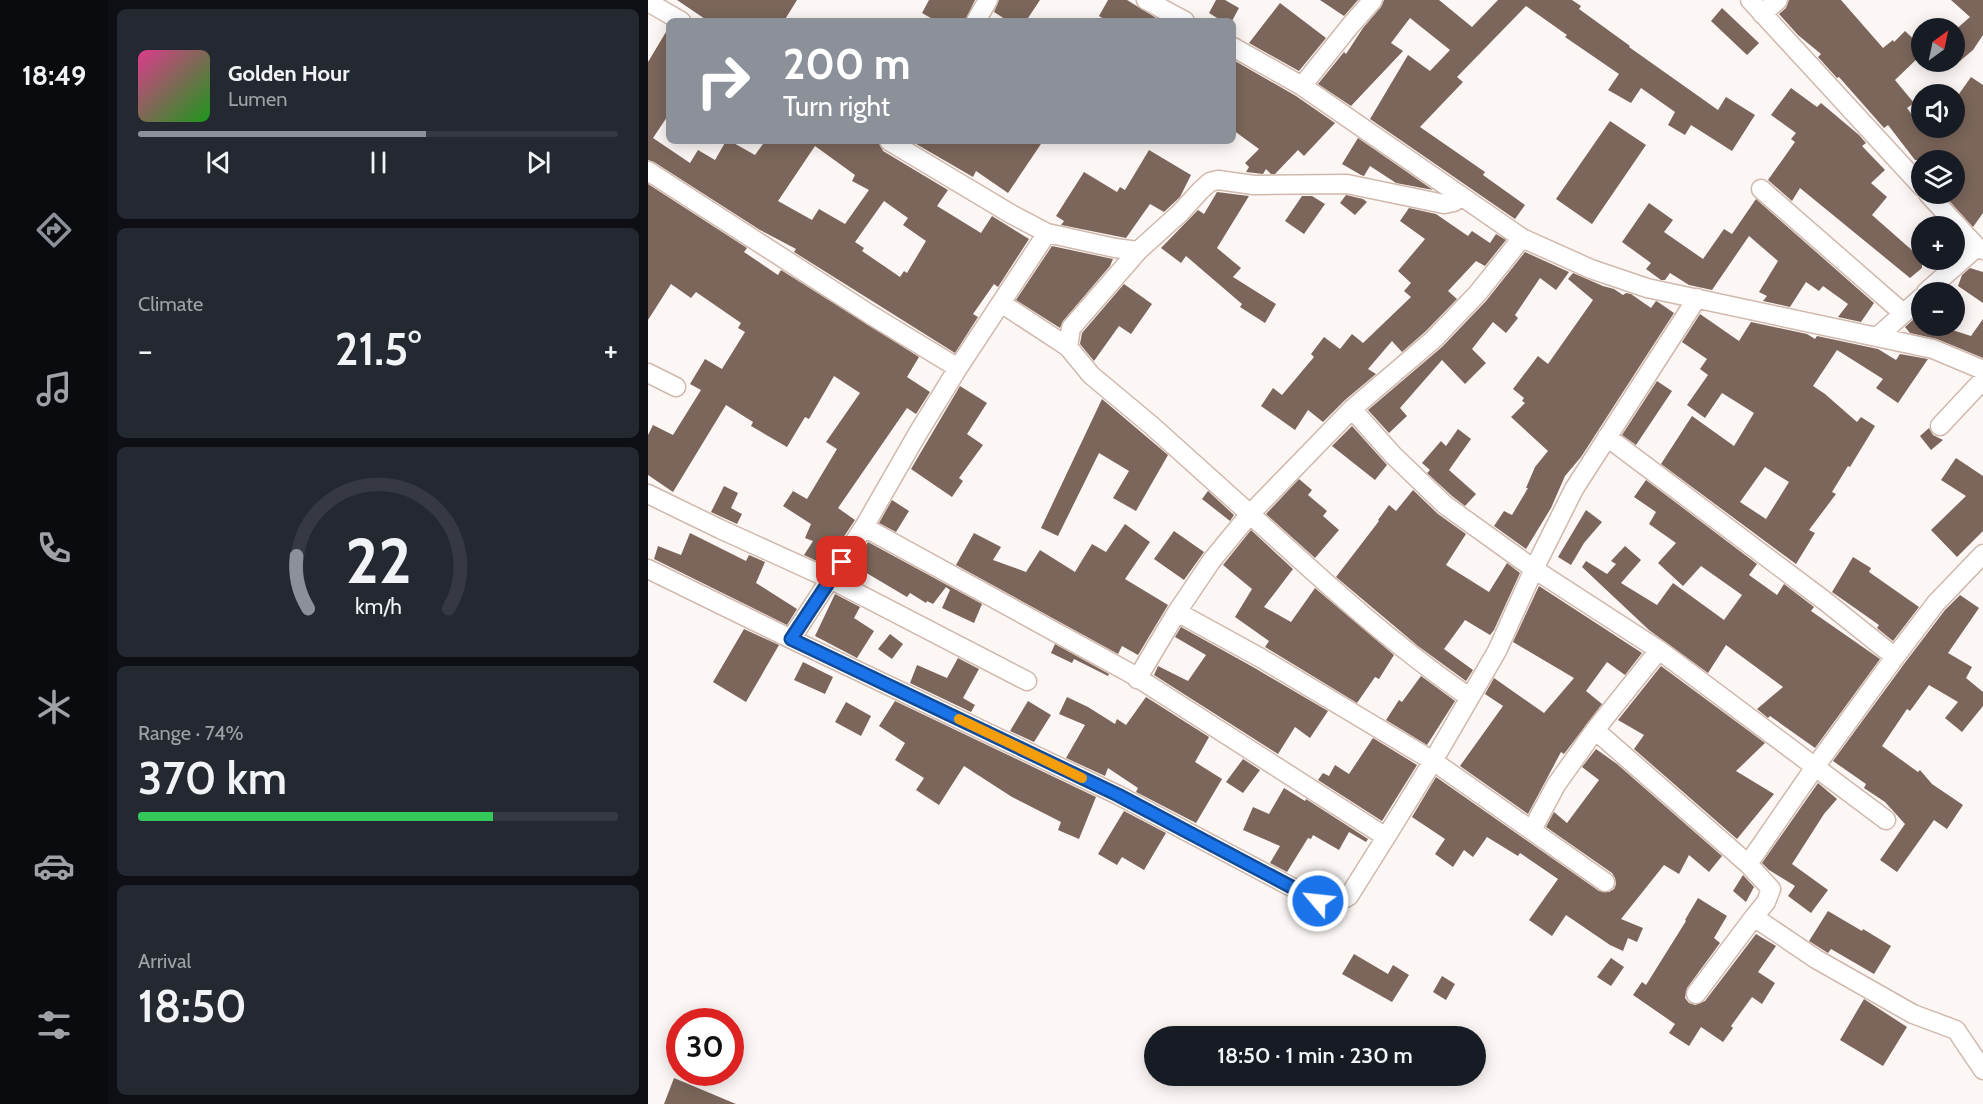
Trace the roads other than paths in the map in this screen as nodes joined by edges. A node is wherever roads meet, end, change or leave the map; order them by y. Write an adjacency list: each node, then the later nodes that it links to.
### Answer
1 (988, 0): 8 (street)
2 (1146, 0): 9 (street)
3 (1373, 0): 11 (street)
4 (1778, 0): 6 (street)
5 (648, 2): 7 (street)
6 (1756, 7): 14 (street)
7 (676, 18)
8 (978, 18)
9 (1179, 18)
10 (1236, 49): 11 (street)
11 (1302, 86): 16 (street)
12 (908, 146): 18 (street)
13 (648, 171): 29 (street)
14 (1911, 175)
15 (1761, 189): 26 (street)
16 (1461, 196): 19 (street); 21 (street)
17 (1937, 204): 20 (street)
18 (1047, 233): 21 (street); 24 (street)
19 (1522, 237): 23 (street); 34 (street)
20 (1980, 249): 22 (street)
21 (1138, 251): 28 (street)
22 (1939, 282)
23 (1697, 298): 27 (street); 36 (street)
24 (1001, 303): 28 (street); 29 (street)
25 (1911, 306): 26 (street)
26 (1903, 313): 27 (street)
27 (1877, 337): 30 (street)
28 (1068, 347): 38 (street)
29 (958, 369): 39 (street)
30 (1983, 370)
31 (648, 373): 33 (street)
32 (1983, 380): 35 (street)
33 (676, 387)
34 (1352, 409): 38 (street); 42 (street)
35 (1940, 426)
36 (1606, 437): 42 (street); 47 (street)
37 (648, 494): 43 (street)
38 (1250, 514): 44 (street); 50 (street)
39 (864, 527): 43 (street); 48 (street)
40 (1983, 554): 47 (street)
41 (648, 569): 45 (street)
42 (1534, 569): 46 (street); 50 (street)
43 (830, 579): 45 (street); 49 (street)
44 (1177, 612): 48 (street); 52 (street)
45 (791, 639): 56 (street)
46 (1659, 650): 51 (street); 53 (street)
47 (1895, 657): 53 (street)
48 (1137, 678): 56 (street)
49 (1028, 681)
50 (1469, 697): 52 (street)
51 (1595, 730): 55 (street); 57 (street)
52 (1433, 761): 55 (street); 56 (street)
53 (1815, 767): 54 (street); 57 (street)
54 (1886, 820)
55 (1532, 830): 58 (street)
56 (1386, 837)
57 (1748, 864): 59 (street)
58 (1605, 882)
59 (1754, 917): 60 (street); 61 (street)
60 (1696, 994)
61 (1983, 1070)

